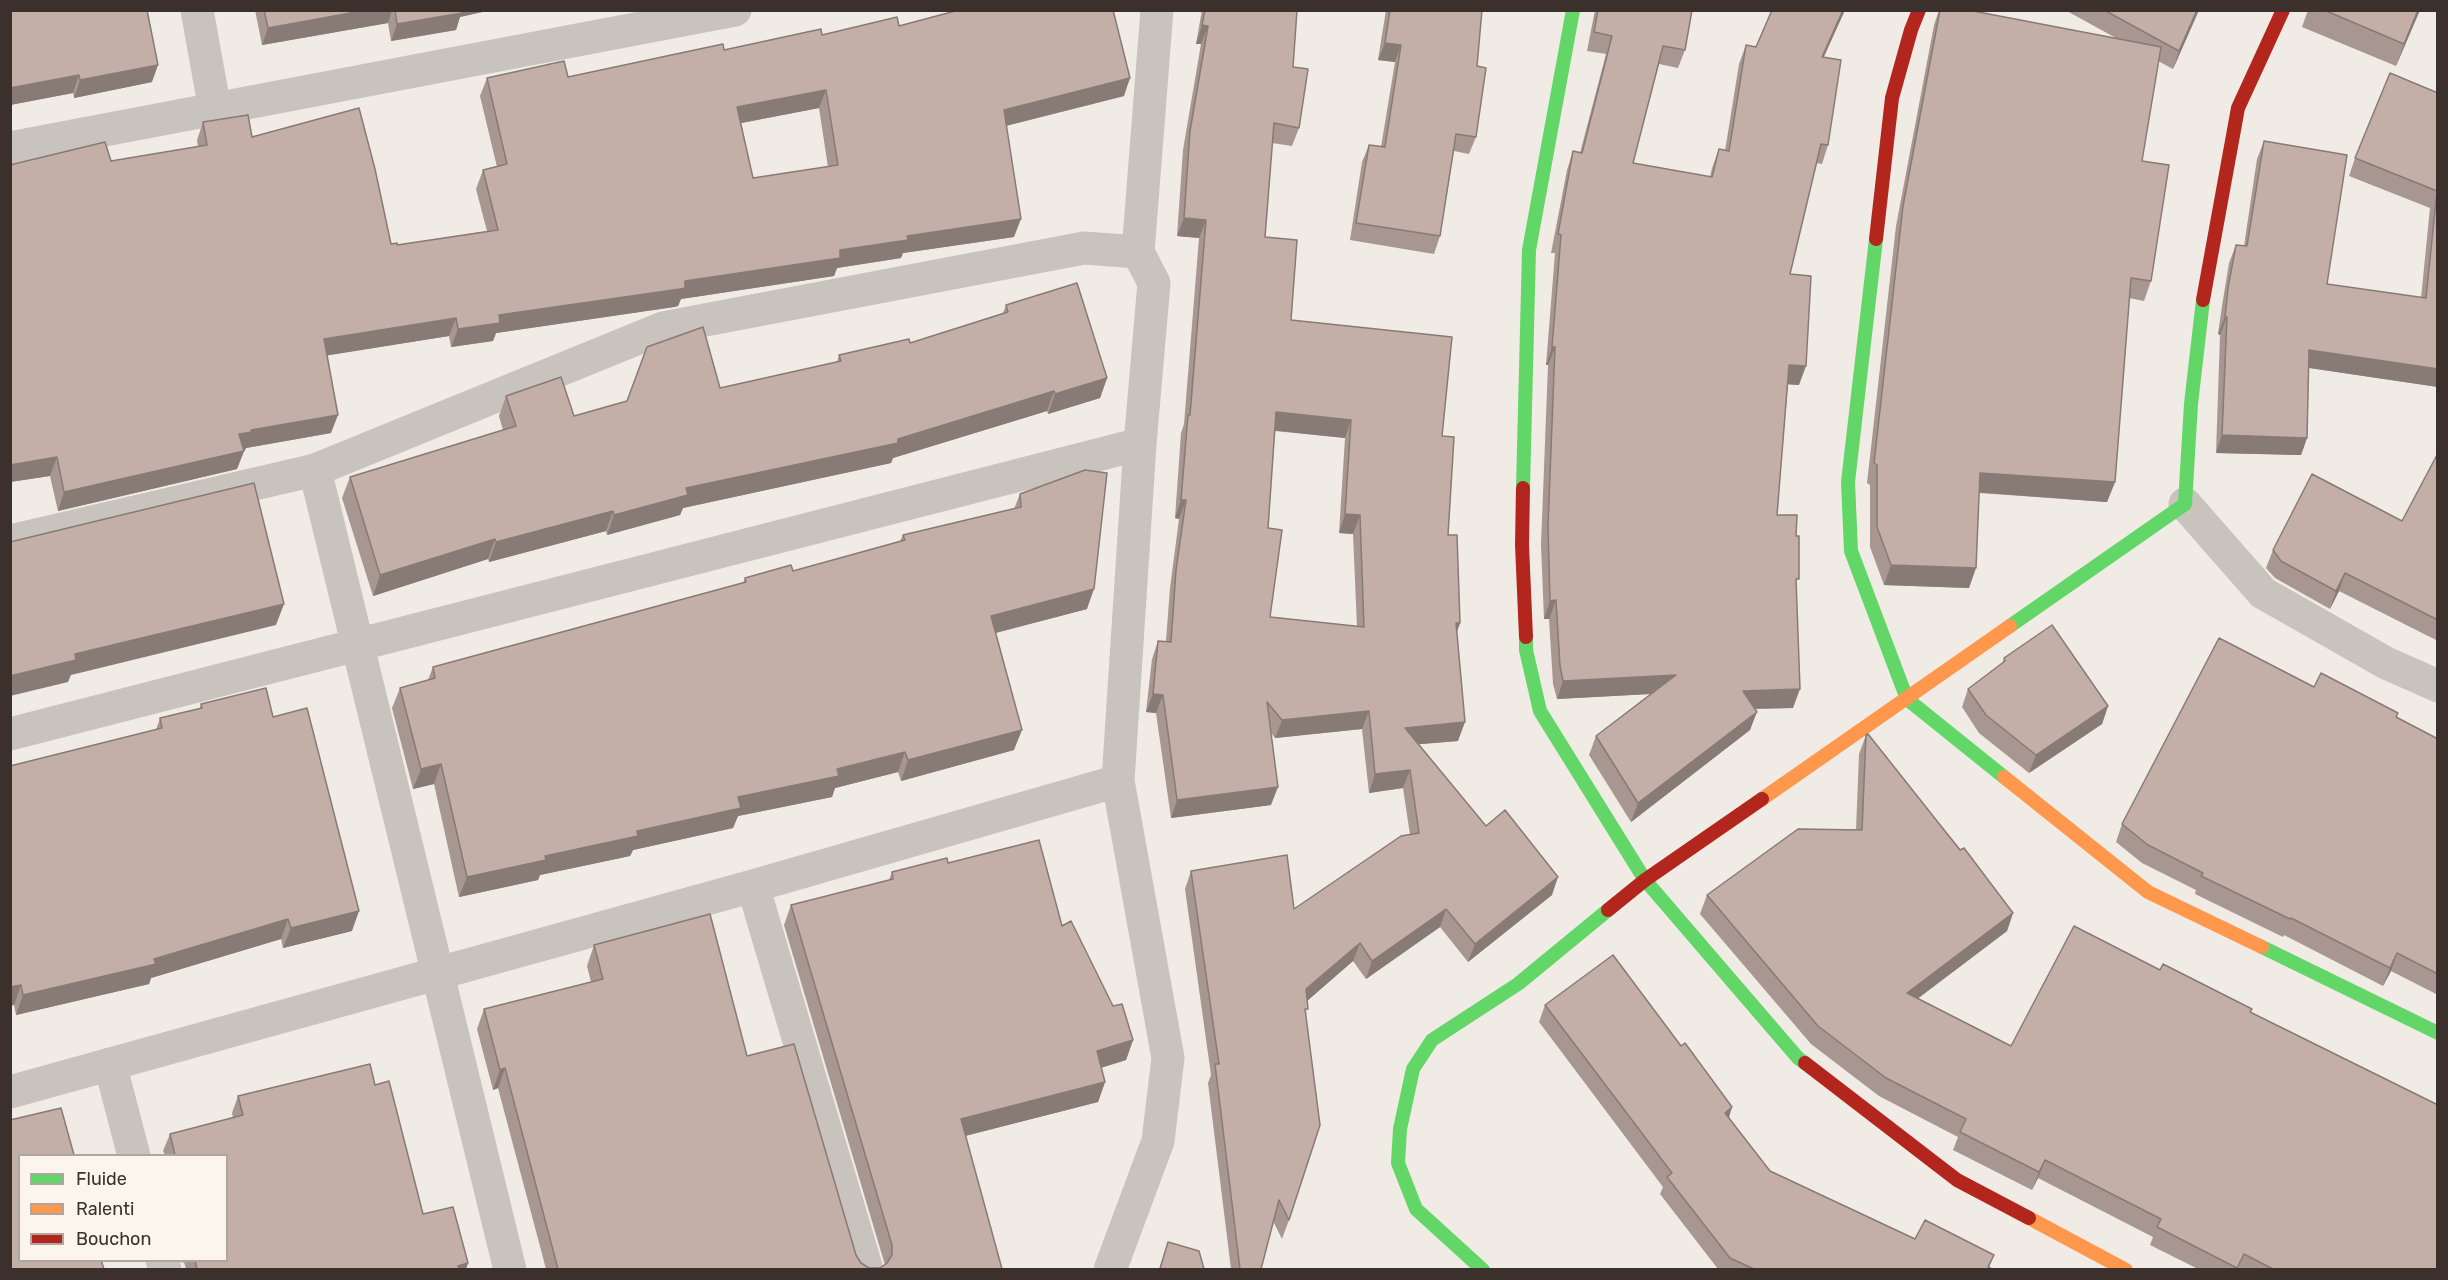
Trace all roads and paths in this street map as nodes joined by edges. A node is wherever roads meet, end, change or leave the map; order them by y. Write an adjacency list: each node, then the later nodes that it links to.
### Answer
1 (197, 10): 7 (street)
2 (735, 10): 7 (street)
3 (1157, 10): 9 (street)
4 (1574, 10): 19 (street)
5 (1919, 10): 16 (street)
6 (2283, 10): 12 (street)
7 (215, 110): 8 (street)
8 (10, 148)
9 (1138, 252): 10 (street); 11 (street)
10 (1140, 444): 14 (street); 18 (street)
11 (315, 470): 13 (street); 14 (street)
12 (2185, 504): 15 (street); 16 (street)
13 (10, 541)
14 (357, 645): 17 (street); 21 (street)
15 (2438, 686)
16 (1907, 699): 19 (street); 22 (street)
17 (10, 734)
18 (1118, 781): 20 (street); 28 (street)
19 (1645, 880): 29 (street); 30 (street)
20 (753, 886): 21 (street); 27 (street)
21 (438, 974): 23 (street); 26 (street)
22 (2438, 1033)
23 (110, 1064): 24 (street); 25 (street)
24 (10, 1092)
25 (134, 1154)
26 (510, 1269)
27 (867, 1269)
28 (1110, 1269)
29 (1482, 1269)
30 (2126, 1269)

